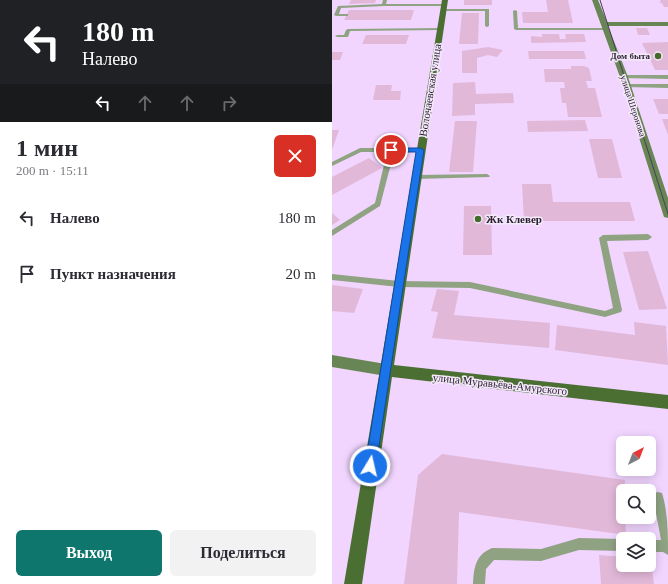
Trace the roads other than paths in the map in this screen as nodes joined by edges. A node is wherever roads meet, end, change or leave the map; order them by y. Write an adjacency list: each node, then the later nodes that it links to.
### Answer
1 (596, 0): 8 (main road, улица Шеронова)
2 (385, 3): 3 (lane); 5 (lane)
3 (444, 5): 7 (lane); 9 (main road, Волочаевская улица)
4 (515, 11): 8 (lane)
5 (346, 15)
6 (668, 24): 8 (main road)
7 (487, 26)
8 (605, 27): 12 (main road, улица Шеронова)
9 (440, 29): 10 (lane); 17 (main road, Волочаевская улица)
10 (335, 36): 11 (lane)
11 (335, 42)
12 (624, 77): 13 (lane); 14 (main road, улица Шеронова)
13 (668, 77)
14 (627, 86): 15 (lane); 21 (main road, улица Шеронова)
15 (668, 86)
16 (391, 150): 17 (lane); 18 (lane); 22 (lane)
17 (420, 150): 20 (main road, Волочаевская улица)
18 (332, 164)
19 (487, 176): 20 (lane)
20 (416, 177): 25 (main road, Волочаевская улица)
21 (668, 214)
22 (332, 233)
23 (648, 237): 25 (lane)
24 (332, 277): 25 (lane)
25 (399, 284): 27 (main road, Волочаевская улица)
26 (332, 361): 27 (main road, улица Муравьёва-Амурского)
27 (386, 370): 28 (main road, улица Муравьёва-Амурского); 33 (main road, Волочаевская улица)
28 (668, 402)
29 (658, 497): 32 (lane)
30 (616, 545): 34 (lane)
31 (656, 546): 32 (lane)
32 (668, 547)
33 (353, 584)
34 (479, 584)

